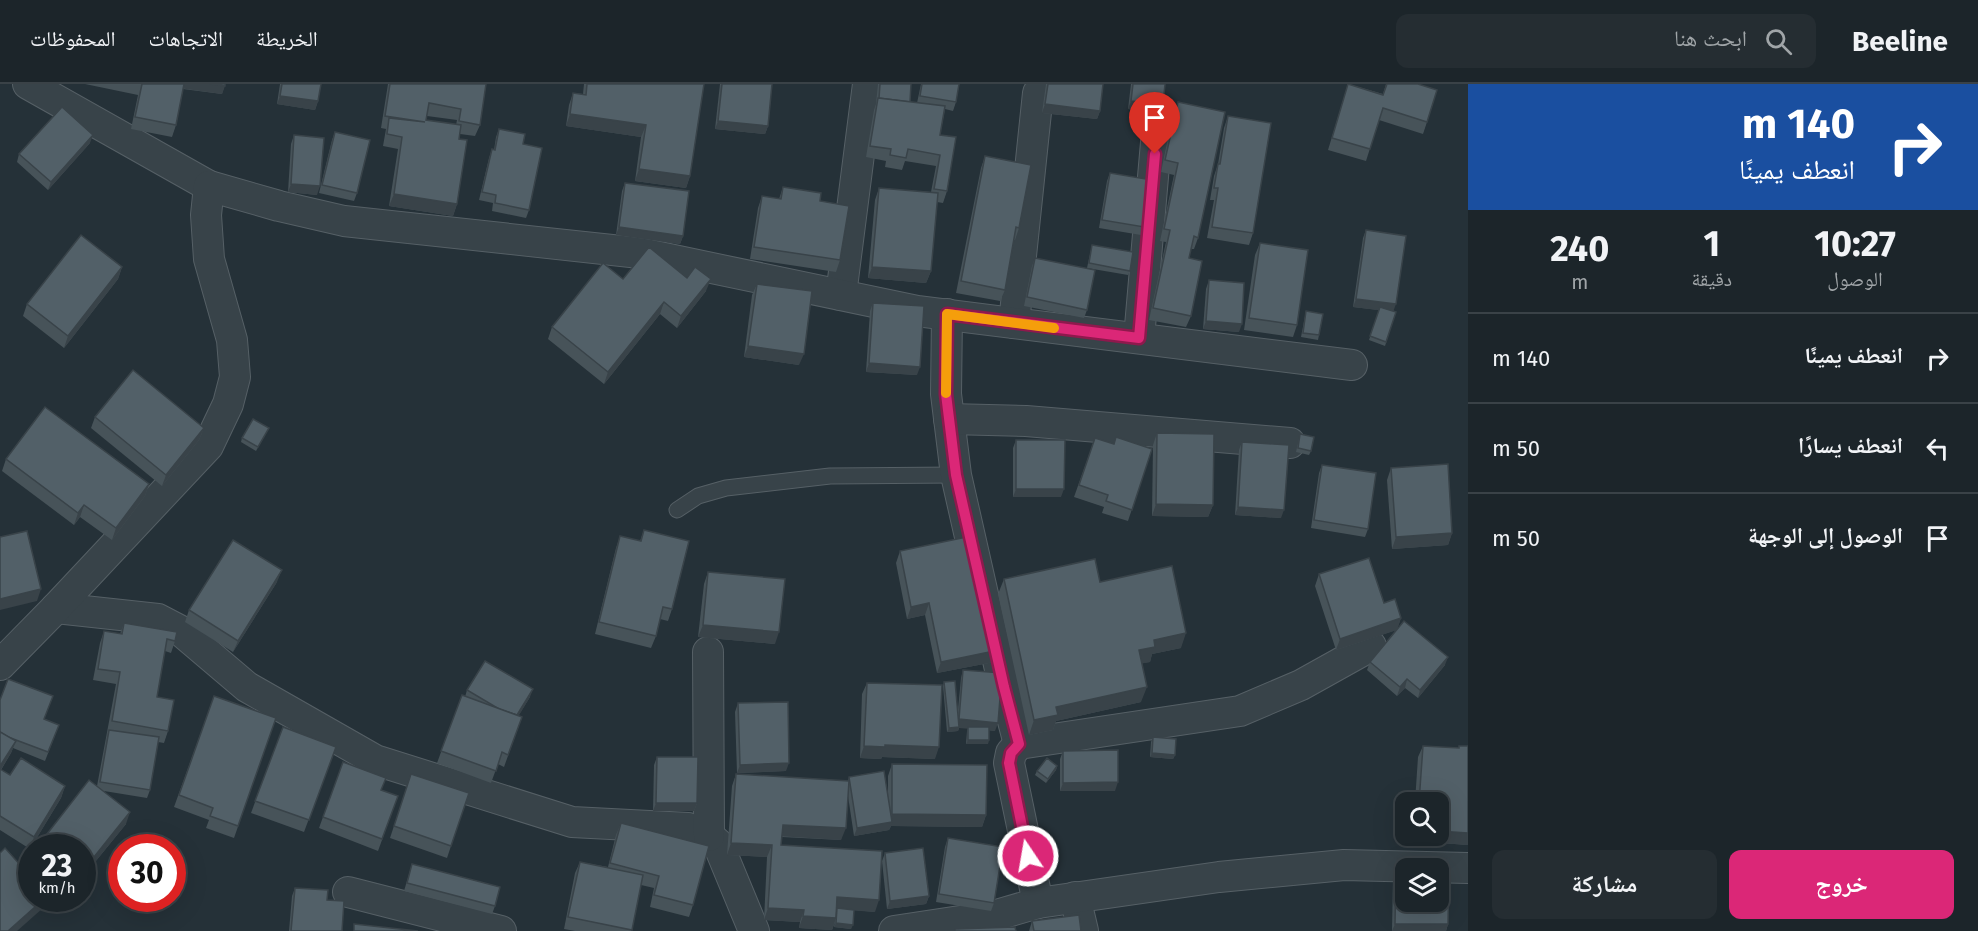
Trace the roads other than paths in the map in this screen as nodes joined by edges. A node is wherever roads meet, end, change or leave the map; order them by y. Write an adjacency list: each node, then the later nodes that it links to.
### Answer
1 (28, 84): 5 (street)
2 (868, 84): 6 (street)
3 (1038, 93): 8 (street)
4 (1157, 131): 9 (street)
5 (209, 186): 6 (street); 15 (street)
6 (841, 295): 7 (street)
7 (947, 314): 8 (street); 11 (street)
8 (1014, 323): 9 (street)
9 (1139, 338): 10 (street)
10 (1352, 365)
11 (949, 418): 12 (street); 13 (street)
12 (1290, 443)
13 (956, 475): 14 (lane); 19 (street)
14 (677, 510)
15 (56, 608): 18 (street); 20 (street)
16 (1371, 646): 19 (street)
17 (708, 652): 20 (street)
18 (0, 665)
19 (1019, 744): 24 (street)
20 (709, 836): 26 (street)
21 (1468, 868): 23 (street)
22 (348, 892): 25 (street)
23 (1075, 897): 24 (street); 28 (street)
24 (1038, 903): 27 (street)
25 (501, 931)
26 (754, 931)
27 (894, 931)
28 (1083, 931)

